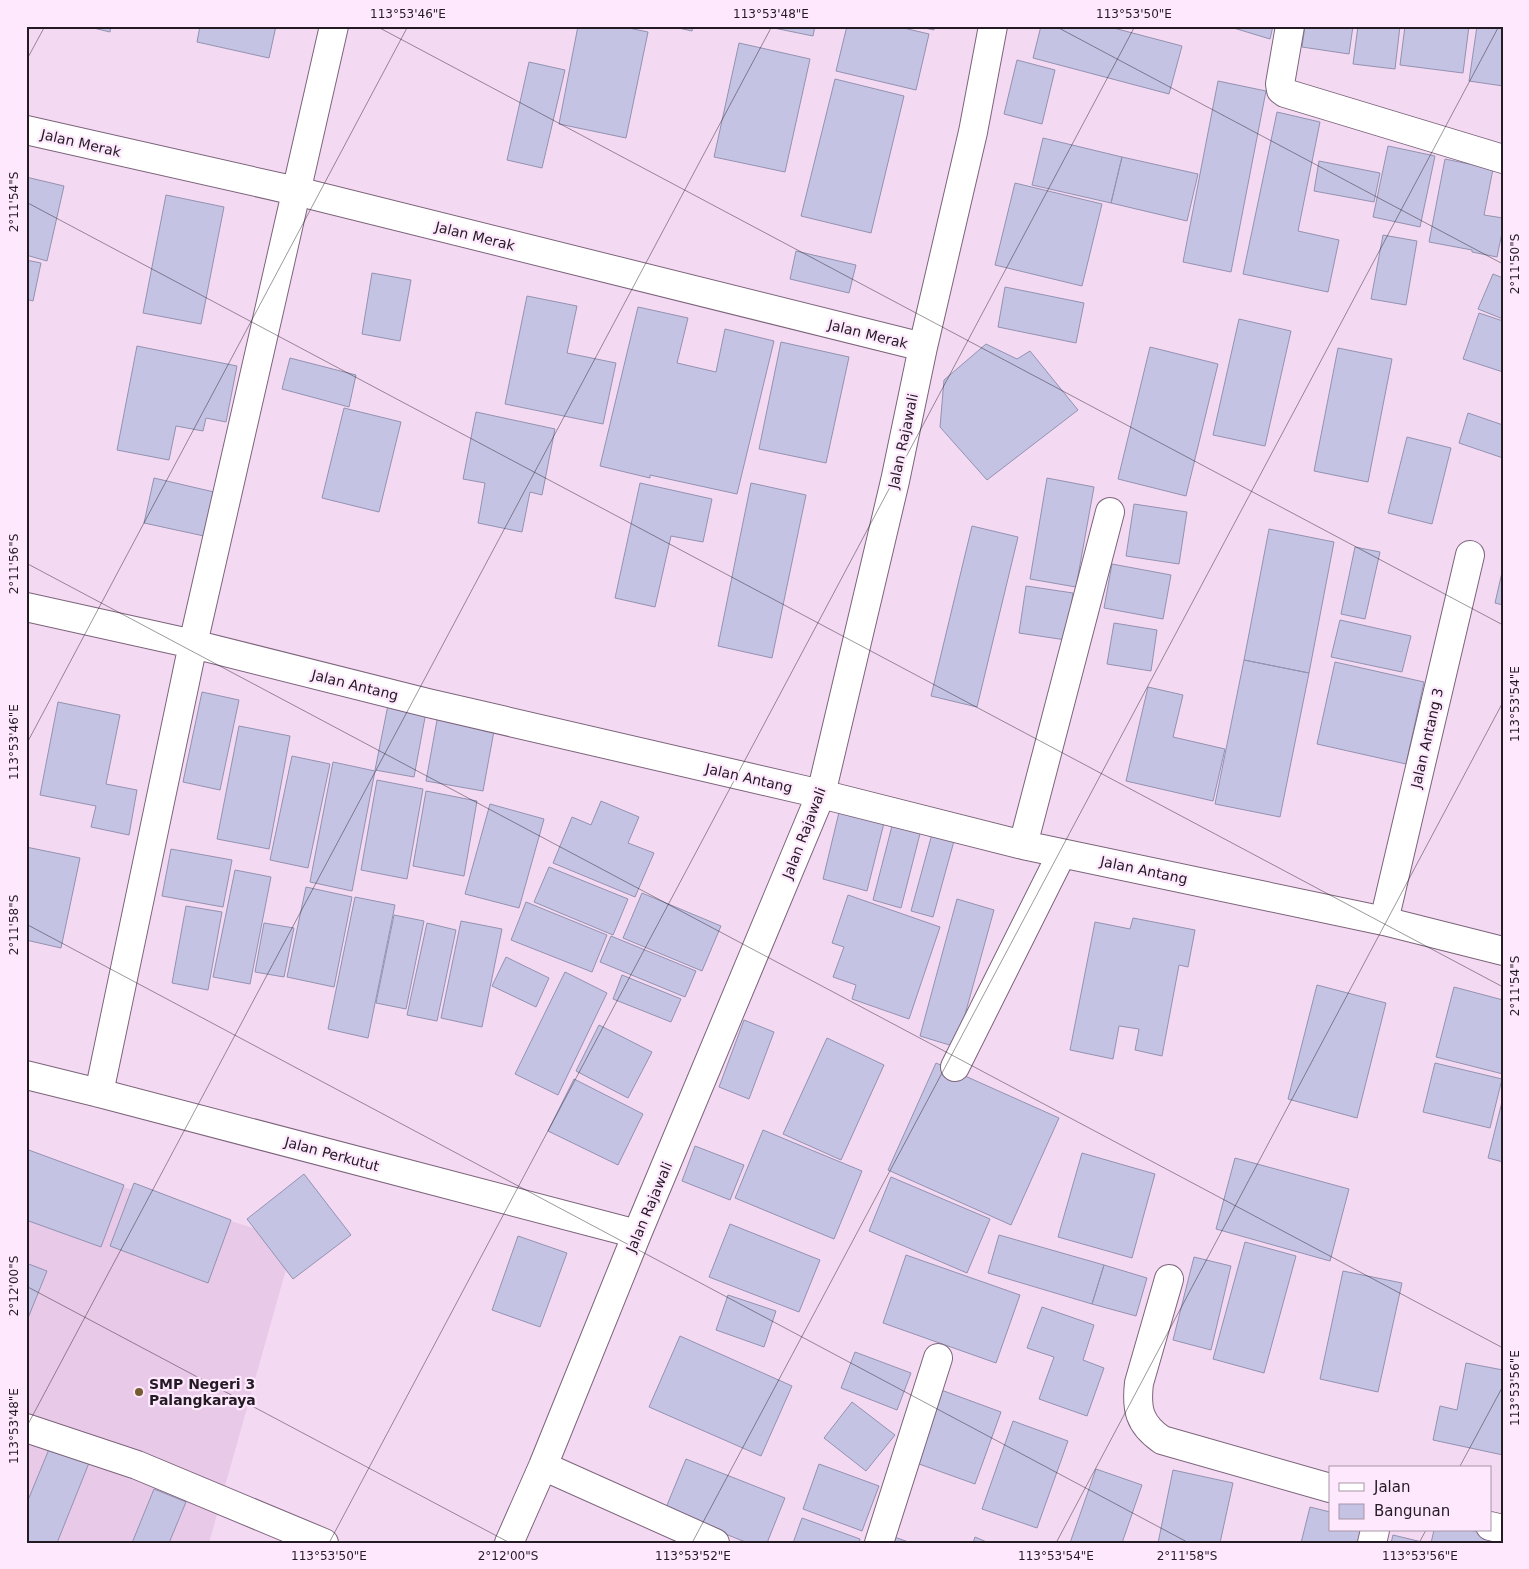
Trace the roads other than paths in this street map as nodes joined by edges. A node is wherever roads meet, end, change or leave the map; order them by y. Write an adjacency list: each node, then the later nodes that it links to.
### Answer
1 (334, 26): 6 (street)
2 (993, 26): 7 (street, Jalan Rajawali)
3 (1290, 26): 5 (street)
4 (26, 130): 6 (street, Jalan Merak)
5 (1503, 158)
6 (296, 191): 7 (street, Jalan Merak); 11 (street)
7 (923, 347): 12 (street, Jalan Rajawali)
8 (1110, 512): 13 (street)
9 (1470, 555): 15 (street, Jalan Antang 3)
10 (26, 607): 11 (street, Jalan Antang)
11 (194, 644): 12 (street, Jalan Antang); 19 (street)
12 (821, 794): 13 (street, Jalan Antang); 20 (street, Jalan Rajawali)
13 (1023, 845): 14 (street, Jalan Antang)
14 (1062, 853): 15 (street, Jalan Antang); 17 (street)
15 (1384, 921): 16 (street, Jalan Antang)
16 (1503, 951)
17 (955, 1067)
18 (26, 1075): 19 (street, Jalan Perkutut)
19 (99, 1093): 20 (street, Jalan Perkutut)
20 (637, 1234): 24 (street, Jalan Rajawali)
21 (1169, 1279): 25 (street)
22 (938, 1358): 29 (street)
23 (26, 1428): 26 (street)
24 (543, 1466): 27 (street, Jalan Rajawali); 28 (street)
25 (1329, 1488)
26 (324, 1543)
27 (509, 1543)
28 (714, 1543)
29 (879, 1543)

